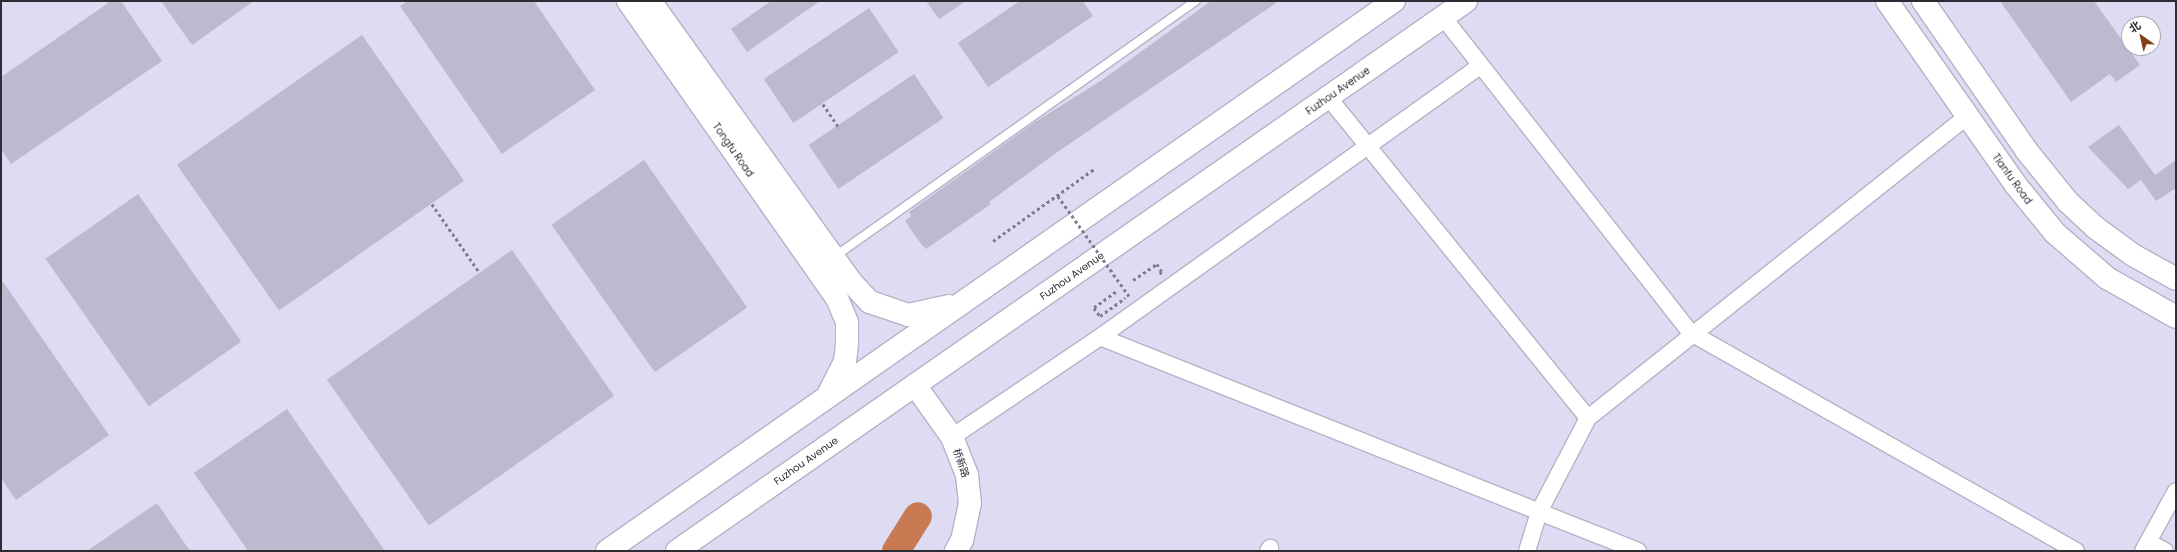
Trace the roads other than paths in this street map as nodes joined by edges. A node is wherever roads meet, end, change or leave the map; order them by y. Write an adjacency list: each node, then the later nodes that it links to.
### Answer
1 (628, 1): 15 (main road, Tongfu Road)
2 (650, 1): 13 (main road, Tongfu Road)
3 (1196, 1): 13 (lane)
4 (1394, 1): 16 (main road)
5 (1466, 1): 8 (main road, Fuzhou Avenue)
6 (1886, 1): 11 (main road, Tianfu Road)
7 (1923, 1): 14 (main road)
8 (1443, 17): 9 (street); 10 (main road, Fuzhou Avenue)
9 (1480, 66): 12 (street); 18 (street)
10 (1328, 97): 12 (street); 20 (main road, Fuzhou Avenue)
11 (1967, 116): 17 (main road, Tianfu Road); 18 (street)
12 (1366, 147): 19 (street); 22 (street)
13 (834, 257): 15 (main road, Tongfu Road)
14 (2176, 279)
15 (845, 291): 16 (main road); 21 (main road)
16 (960, 303): 21 (main road)
17 (2176, 317)
18 (1691, 333): 22 (street); 32 (street)
19 (1100, 337): 23 (street); 25 (street)
20 (915, 385): 23 (main road, 桥新路); 28 (main road, Fuzhou Avenue)
21 (827, 396): 27 (main road)
22 (1588, 418): 25 (street)
23 (952, 437): 29 (main road, 桥新路)
24 (2176, 491): 26 (street)
25 (1539, 512): 30 (street); 31 (street)
26 (2145, 546): 33 (street)
27 (607, 551)
28 (677, 551)
29 (956, 551)
30 (1527, 551)
31 (1638, 551)
32 (2076, 551)
33 (2165, 551)

